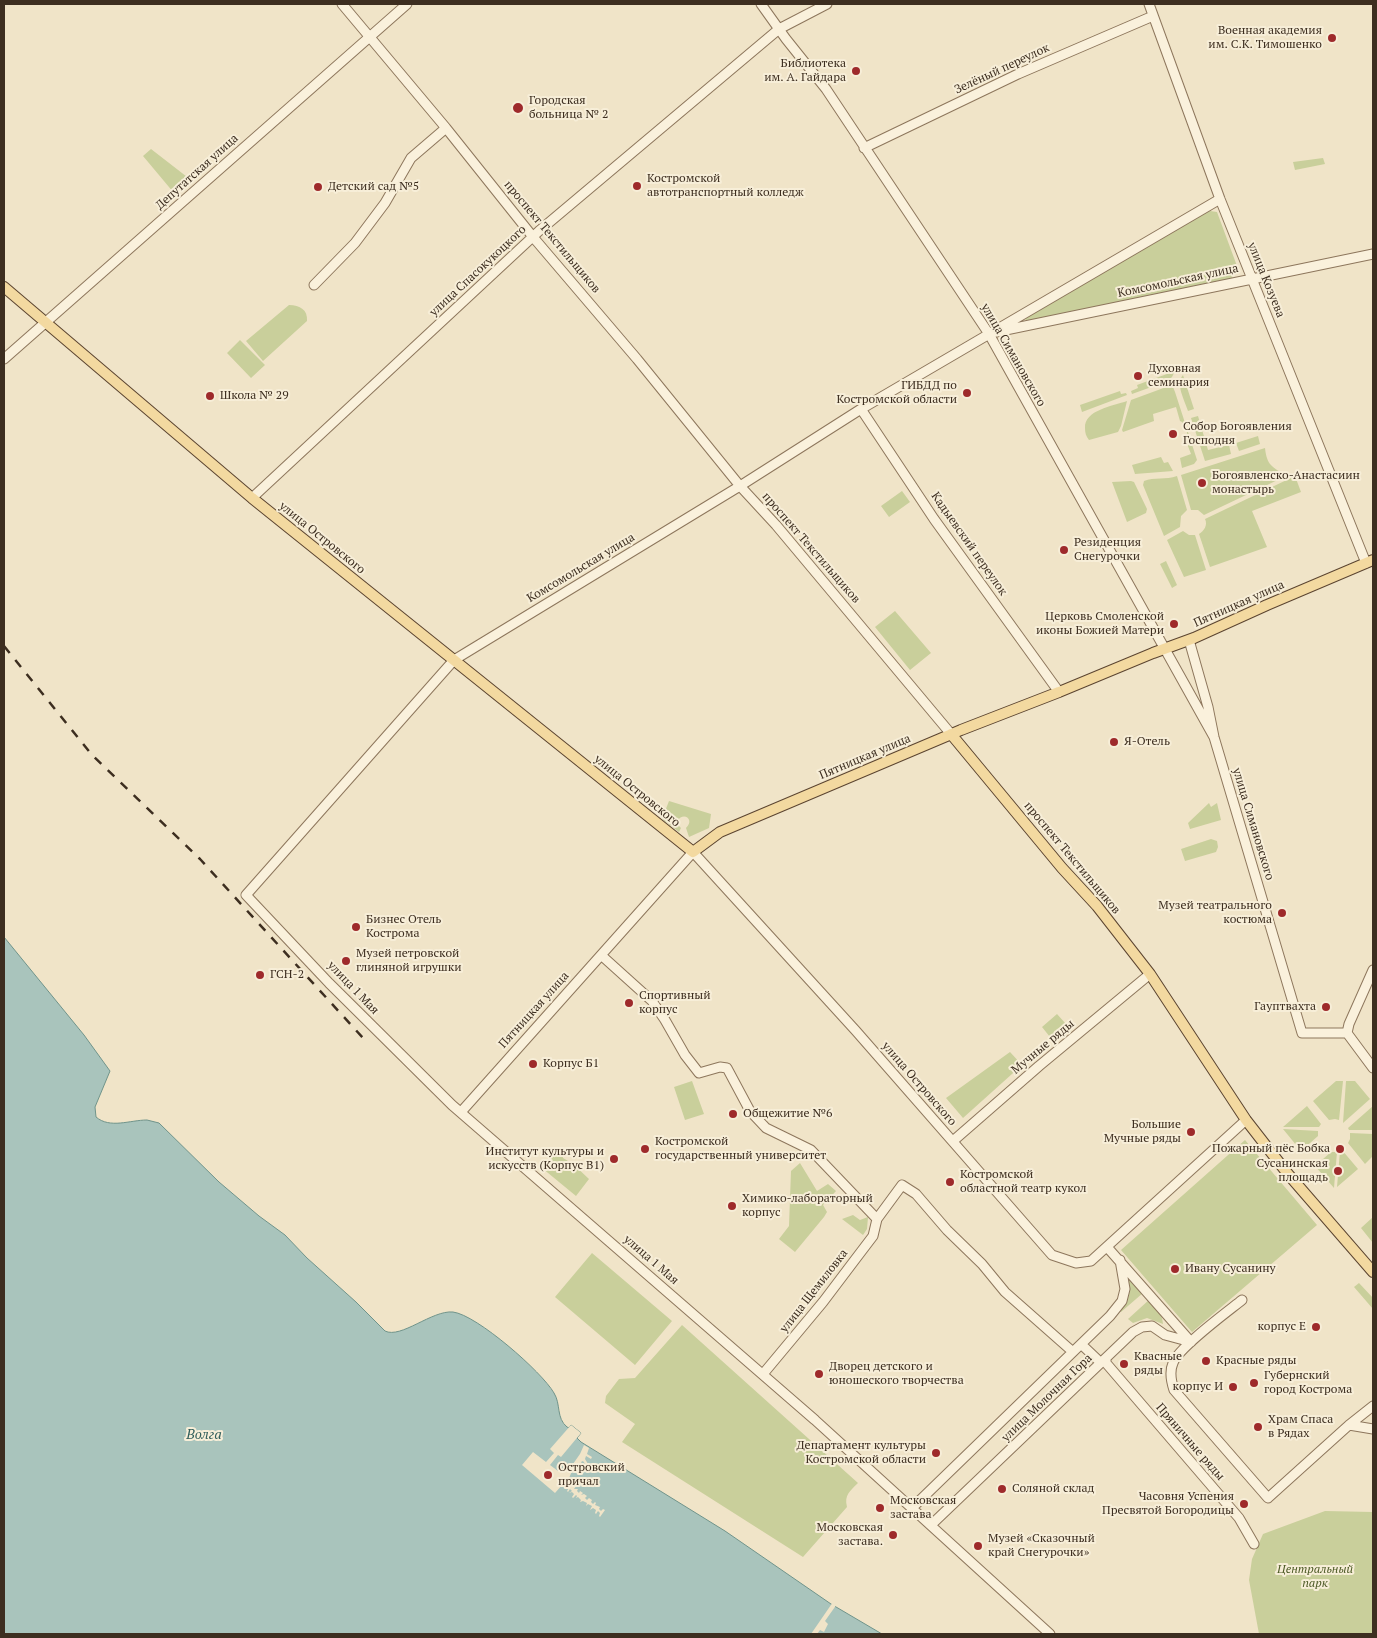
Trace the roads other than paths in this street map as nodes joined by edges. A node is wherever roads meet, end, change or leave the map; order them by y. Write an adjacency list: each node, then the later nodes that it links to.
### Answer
1 (342, 4): 8 (street, проспект Текстильщиков)
2 (407, 4): 8 (street, Депутатская улица)
3 (761, 4): 7 (street, улица Симановского)
4 (827, 4): 7 (street, улица Спасокукоцкого)
5 (1148, 4): 6 (street, улица Козуева)
6 (1153, 16): 10 (street, Зелёный переулок); 11 (street, улица Козуева)
7 (779, 29): 10 (street, улица Симановского); 12 (street, улица Спасокукоцкого)
8 (370, 36): 9 (street, проспект Текстильщиков); 17 (street, Депутатская улица)
9 (446, 128): 12 (street, проспект Текстильщиков); 15 (street)
10 (864, 148): 18 (street, улица Симановского)
11 (1220, 199): 14 (street, улица Козуева); 18 (street, Комсомольская улица)
12 (533, 236): 21 (street, проспект Текстильщиков); 22 (street, улица Спасокукоцкого)
13 (1373, 254): 14 (street, Комсомольская улица)
14 (1251, 279): 18 (street, Комсомольская улица); 23 (street, улица Козуева)
15 (314, 285)
16 (4, 287): 17 (main road, улица Островского)
17 (46, 324): 19 (street, Депутатская улица); 22 (main road, улица Островского)
18 (988, 334): 20 (street, Комсомольская улица); 25 (street, улица Симановского)
19 (4, 359)
20 (861, 409): 21 (street, Комсомольская улица); 27 (street, Кадыевский переулок)
21 (740, 486): 26 (street, Комсомольская улица); 28 (street, проспект Текстильщиков)
22 (252, 498): 26 (main road, улица Островского)
23 (1370, 561): 24 (main road, Пятницкая улица)
24 (1189, 640): 25 (main road, Пятницкая улица); 29 (street, улица Симановского)
25 (1165, 648): 27 (main road, Пятницкая улица); 29 (street, улица Симановского)
26 (454, 660): 30 (main road, улица Островского); 31 (street, Комсомольская улица)
27 (1059, 692): 28 (main road, Пятницкая улица)
28 (951, 734): 30 (main road, Пятницкая улица); 34 (main road, проспект Текстильщиков)
29 (1214, 737): 35 (street, улица Симановского)
30 (693, 852): 32 (street, Пятницкая улица); 39 (street, улица Островского)
31 (246, 894): 37 (street, улица 1 Мая)
32 (601, 955): 37 (street, Пятницкая улица); 40 (street)
33 (1373, 970): 35 (street)
34 (1150, 974): 38 (main road, проспект Текстильщиков); 39 (street, Мучные ряды)
35 (1348, 1033): 36 (street)
36 (1373, 1068)
37 (461, 1112): 49 (street, улица 1 Мая)
38 (1246, 1120): 41 (street); 43 (main road)
39 (953, 1141): 41 (street, улица Островского)
40 (877, 1219): 47 (street, улица Щемиловка); 49 (street, улица Щемиловка)
41 (1107, 1247): 42 (street)
42 (1120, 1260): 45 (street); 46 (street, улица Молочная Гора)
43 (1373, 1272)
44 (1242, 1300): 45 (street)
45 (1191, 1342): 48 (street, улица Молочная Гора); 51 (street)
46 (1081, 1344): 47 (street, улица Молочная Гора); 48 (street, Пряничные ряды)
47 (1073, 1352): 53 (street, улица Молочная Гора)
48 (1103, 1361): 54 (street, улица Молочная Гора); 55 (street, Пряничные ряды)
49 (763, 1374): 53 (street, улица 1 Мая)
50 (1373, 1406): 51 (street)
51 (1349, 1425): 52 (street)
52 (1373, 1429)
53 (912, 1508): 54 (street, улица 1 Мая)
54 (931, 1525): 56 (street, улица 1 Мая)
55 (1254, 1544)
56 (1050, 1634)

